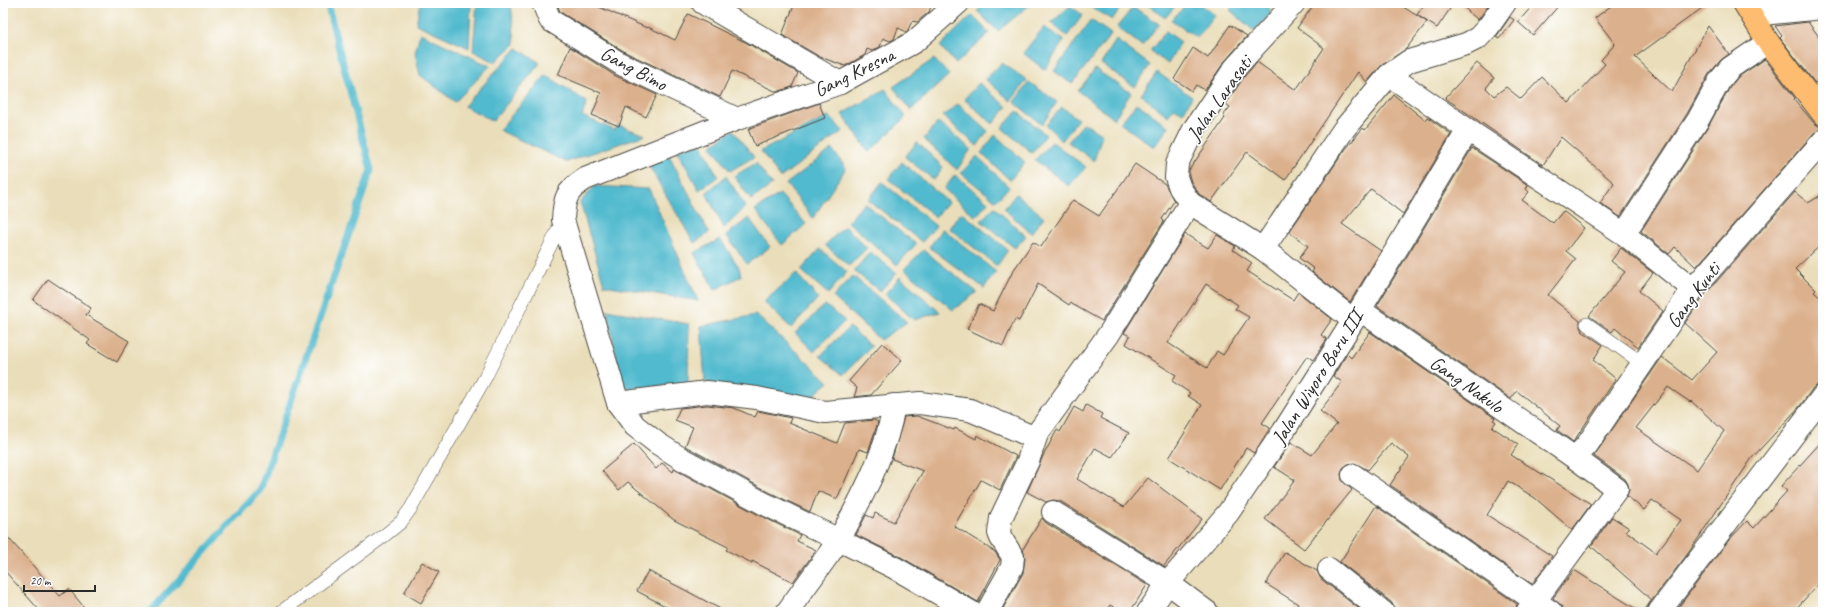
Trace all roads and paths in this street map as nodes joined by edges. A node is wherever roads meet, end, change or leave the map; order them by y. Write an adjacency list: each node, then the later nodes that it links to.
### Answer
1 (543, 3): 12 (street, Gang Bimo)
2 (703, 3): 10 (street)
3 (958, 3): 10 (street, Gang Kresna)
4 (1294, 3): 15 (street, Jalan Larasati)
5 (1505, 3): 9 (street)
6 (1823, 8): 7 (street)
7 (1748, 9): 8 (highway)
8 (1768, 42): 11 (highway); 17 (street)
9 (1389, 75): 13 (street); 18 (street)
10 (840, 83): 12 (street, Gang Kresna)
11 (1823, 114)
12 (737, 119): 16 (street, Gang Kresna)
13 (1468, 130): 17 (street); 20 (street, Jalan Wiyoro Baru III)
14 (1823, 141): 19 (street, Gang Kunti)
15 (1190, 203): 18 (street, Gang Nakulo); 26 (street)
16 (566, 204): 24 (street); 34 (lane)
17 (1624, 234): 19 (street)
18 (1263, 249): 20 (street, Gang Nakulo)
19 (1693, 289): 22 (street, Gang Kunti)
20 (1356, 315): 27 (street, Gang Nakulo); 32 (street, Jalan Wiyoro Baru III)
21 (1587, 324): 22 (lane)
22 (1643, 364): 27 (street, Gang Kunti)
23 (1823, 396): 41 (street)
24 (618, 403): 25 (street); 30 (street)
25 (894, 405): 26 (street); 30 (street)
26 (1038, 434): 37 (street)
27 (1575, 458): 33 (street, Gang Nakulo)
28 (1353, 474): 33 (street)
29 (1053, 512): 32 (street)
30 (839, 540): 35 (street); 36 (street)
31 (1329, 569): 40 (street)
32 (1168, 583): 38 (street, Jalan Wiyoro Baru III); 39 (street)
33 (1538, 608)
34 (281, 612)
35 (787, 612)
36 (971, 612)
37 (987, 612)
38 (1148, 612)
39 (1207, 612)
40 (1383, 612)
41 (1659, 612)

